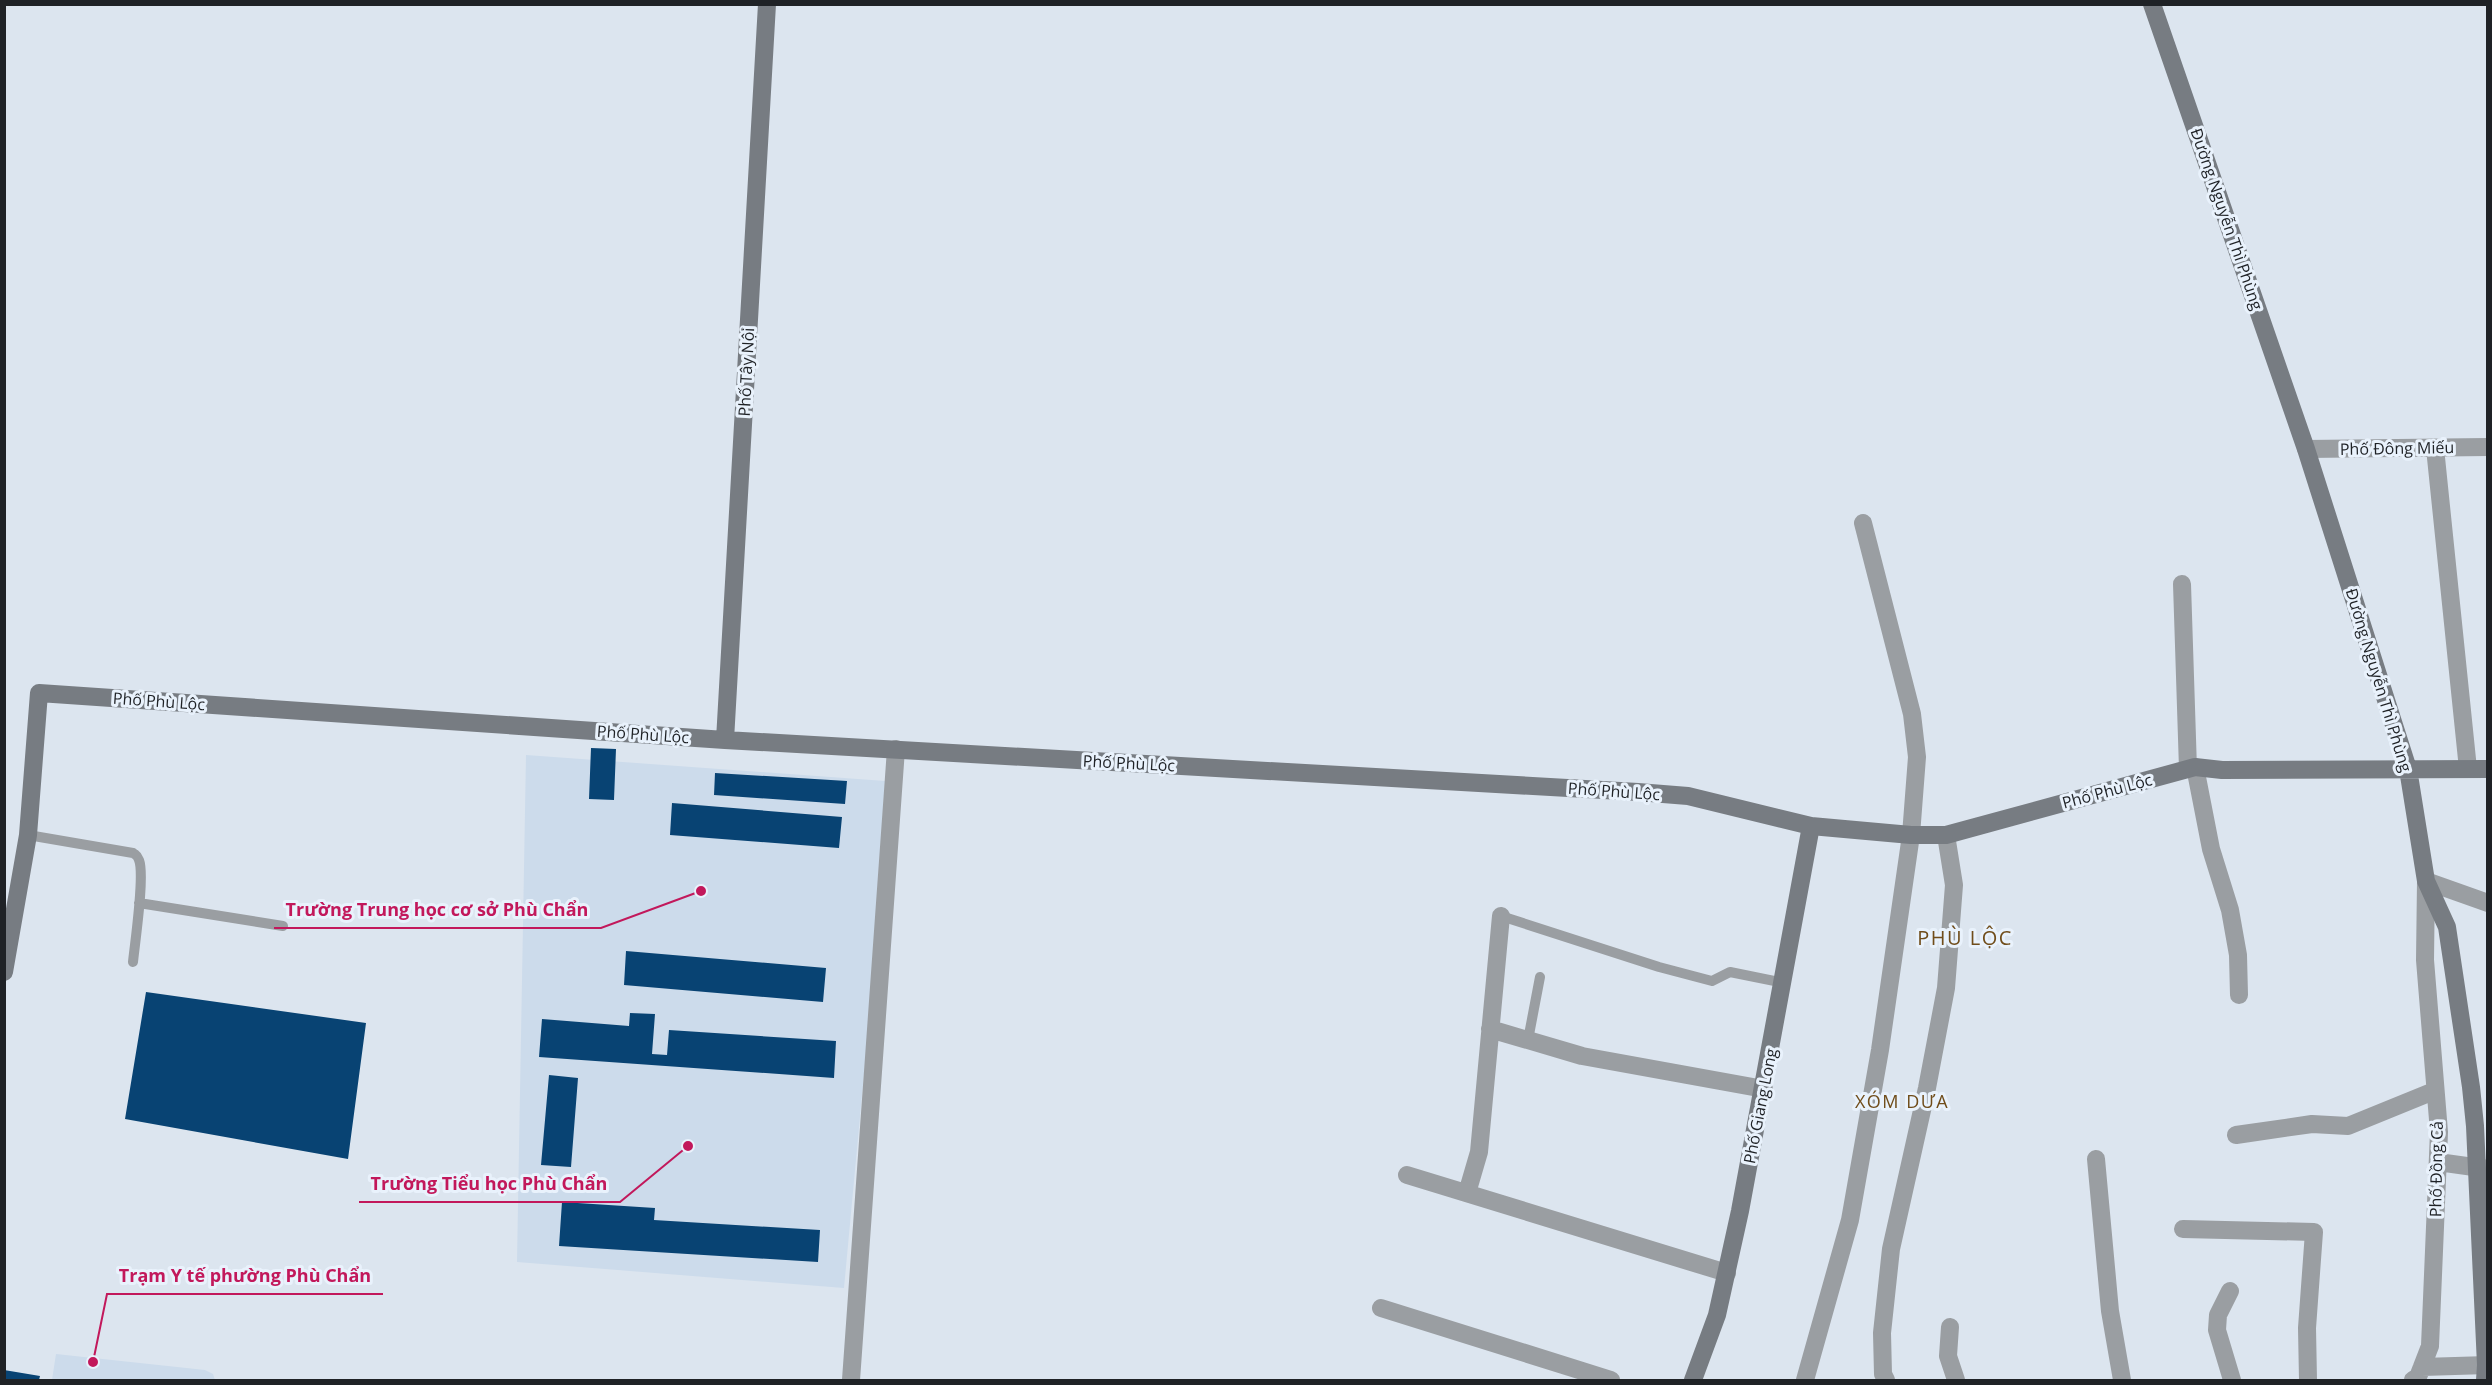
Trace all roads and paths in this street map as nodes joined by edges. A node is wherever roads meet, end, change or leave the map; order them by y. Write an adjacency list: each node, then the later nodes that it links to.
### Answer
1 (767, 4): 8 (street, Phố Tây Nội)
2 (2152, 4): 5 (street, Đường Nguyễn Thì Phùng)
3 (2487, 447): 4 (street, Phố Đông Miếu)
4 (2435, 448): 5 (street, Phố Đông Miếu); 12 (street)
5 (2306, 449): 11 (street, Đường Nguyễn Thì Phùng)
6 (1863, 523): 16 (street)
7 (2182, 584): 10 (street)
8 (725, 740): 9 (street, Phố Phù Lộc); 15 (street, Phố Phù Lộc)
9 (896, 749): 14 (street, Phố Phù Lộc); 45 (street)
10 (2192, 768): 11 (street, Phố Phù Lộc); 17 (street, Phố Phù Lộc); 27 (street)
11 (2408, 769): 12 (street, Phố Phù Lộc); 18 (street, Đường Nguyễn Thì Phùng)
12 (2468, 769): 13 (street, Phố Phù Lộc)
13 (2487, 769)
14 (1811, 826): 16 (street, Phố Phù Lộc); 26 (street, Phố Giang Long)
15 (28, 835): 19 (lane); 24 (street, Phố Phù Lộc)
16 (1911, 835): 17 (street, Phố Phù Lộc); 48 (street)
17 (1946, 835): 49 (street)
18 (2426, 881): 20 (street); 31 (street, Phố Đồng Cả); 35 (street, Đường Nguyễn Thì Phùng)
19 (139, 903): 22 (lane); 23 (lane)
20 (2487, 903)
21 (1501, 916): 26 (lane); 28 (street)
22 (283, 926)
23 (133, 962)
24 (4, 972)
25 (1540, 977): 29 (lane)
26 (1784, 983): 30 (street, Phố Giang Long)
27 (2239, 995)
28 (1490, 1029): 29 (street); 37 (street)
29 (1528, 1040): 30 (street)
30 (1764, 1089): 39 (street, Phố Giang Long)
31 (2434, 1090): 32 (street); 34 (street, Phố Đồng Cả)
32 (2236, 1135)
33 (2096, 1159): 51 (street)
34 (2438, 1162): 35 (street); 44 (street, Phố Đồng Cả)
35 (2482, 1168): 43 (street, Đường Nguyễn Thì Phùng)
36 (1407, 1175): 37 (street)
37 (1467, 1193): 39 (street)
38 (2183, 1229): 53 (street)
39 (1727, 1273): 47 (street, Phố Giang Long)
40 (2230, 1291): 52 (street)
41 (1381, 1308): 46 (street)
42 (1950, 1327): 50 (street)
43 (2486, 1370): 44 (street)
44 (2417, 1374)
45 (851, 1380)
46 (1611, 1380)
47 (1693, 1380)
48 (1804, 1380)
49 (1886, 1380)
50 (1956, 1380)
51 (2122, 1380)
52 (2232, 1380)
53 (2308, 1380)

